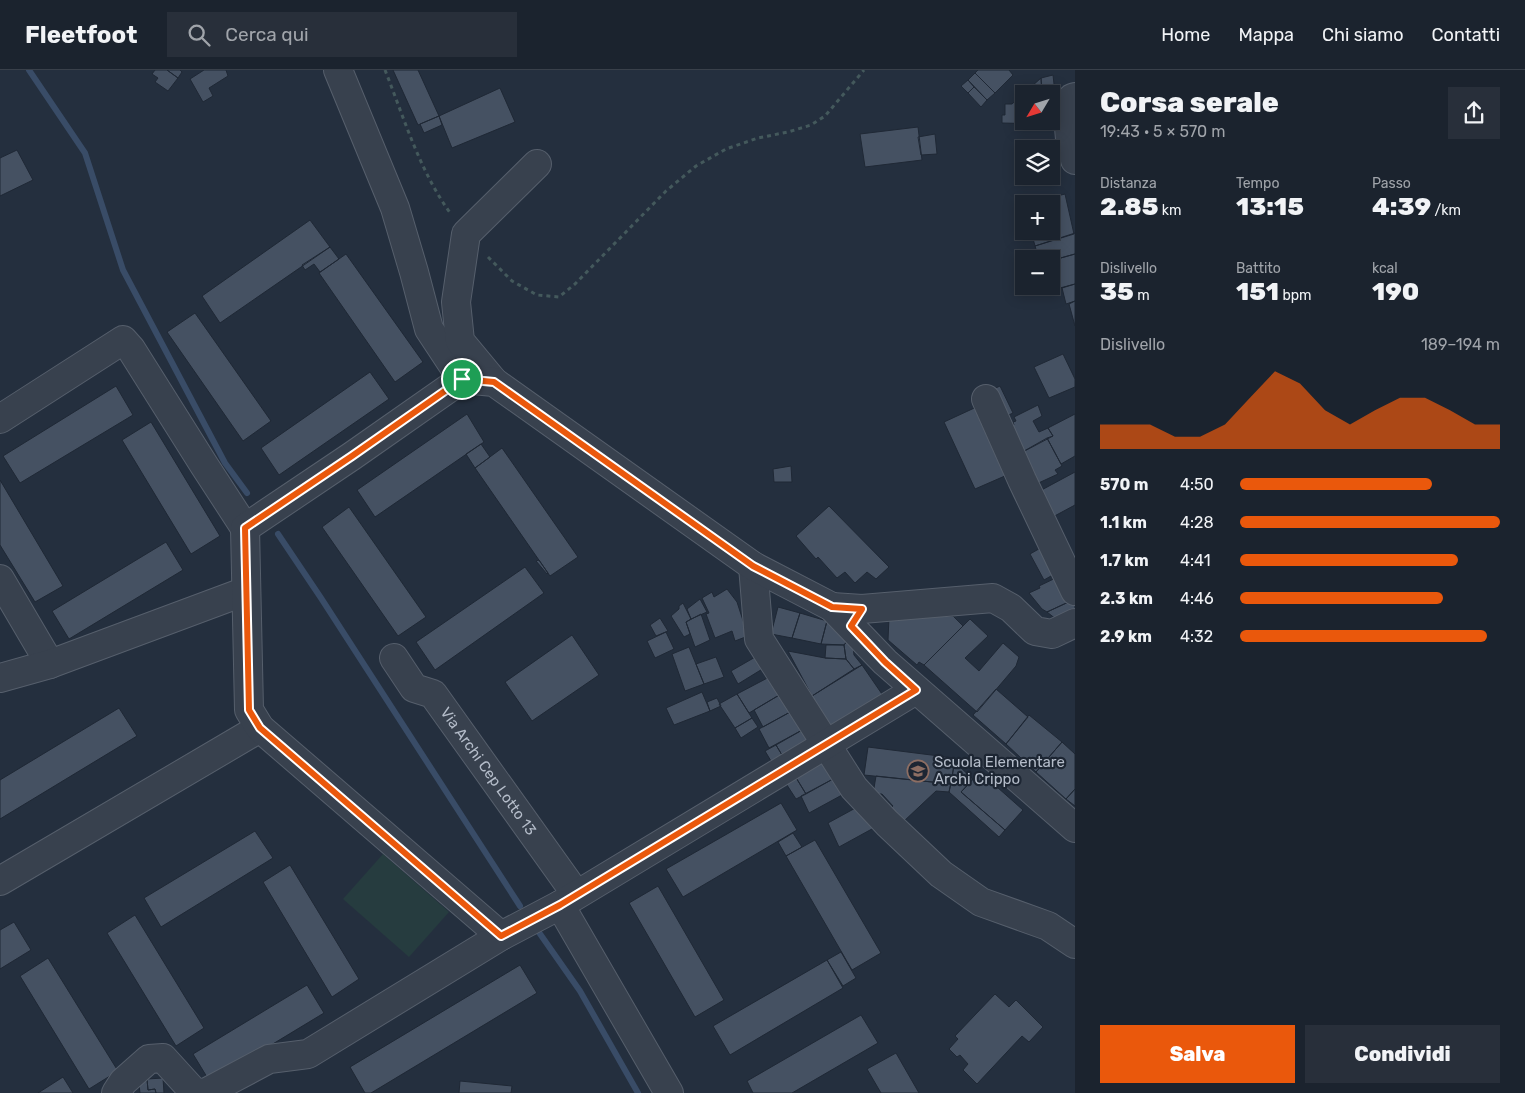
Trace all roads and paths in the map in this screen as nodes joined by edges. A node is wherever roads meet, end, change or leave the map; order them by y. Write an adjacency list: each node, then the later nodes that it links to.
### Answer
1 (338, 70): 8 (street)
2 (385, 70): 7 (path)
3 (864, 70): 7 (path)
4 (1075, 97): 5 (street)
5 (1075, 160)
6 (537, 164): 7 (street)
7 (466, 234): 9 (street)
8 (462, 379): 9 (street); 12 (street)
9 (494, 382): 13 (street)
10 (986, 399): 16 (street)
11 (0, 419): 12 (street)
12 (245, 528): 15 (street)
13 (753, 566): 17 (street); 24 (street)
14 (0, 579): 20 (street)
15 (246, 591): 20 (street); 23 (street)
16 (1075, 591)
17 (856, 618): 18 (street); 22 (street)
18 (1075, 623)
19 (394, 658): 27 (street, Via Archi Cep Lotto 13)
20 (50, 664): 21 (street)
21 (0, 678)
22 (916, 690): 24 (street); 25 (street)
23 (260, 728): 26 (street); 28 (street)
24 (825, 744): 27 (street); 29 (street)
25 (1075, 828)
26 (0, 881)
27 (568, 900): 28 (street); 31 (street, Via Archi Cep Lotto 13)
28 (501, 936): 30 (street)
29 (1075, 944)
30 (116, 1093)
31 (669, 1093)

